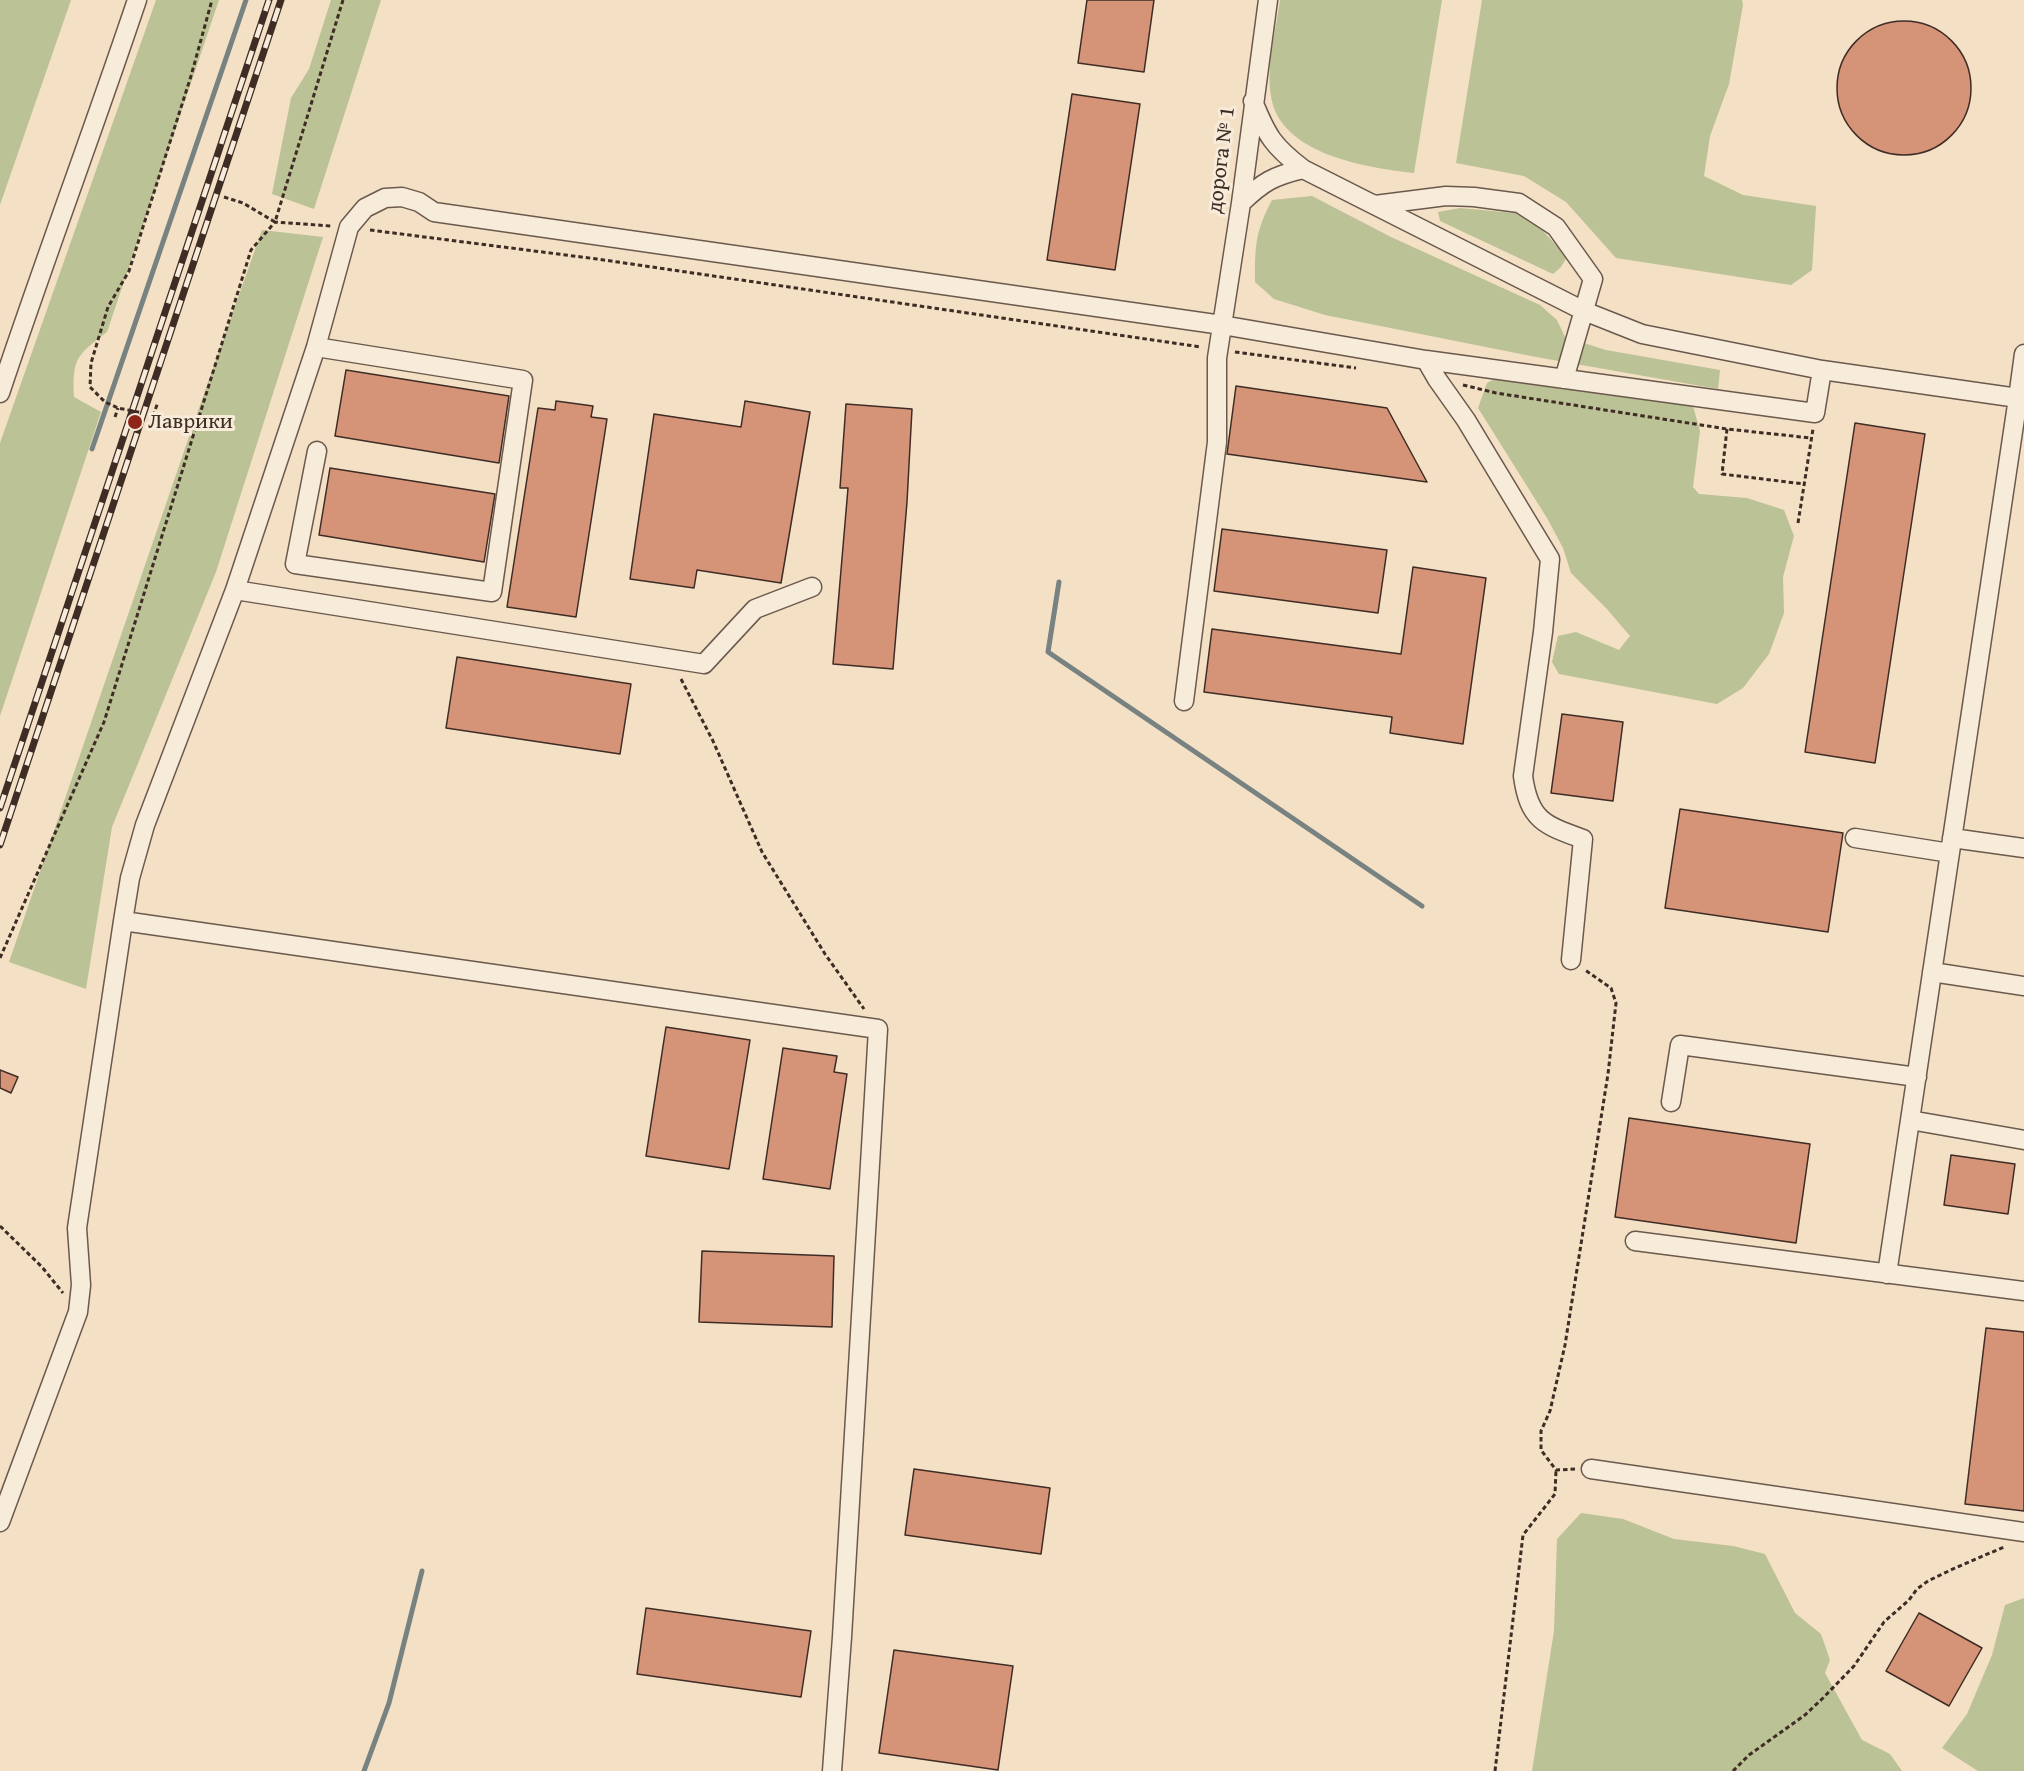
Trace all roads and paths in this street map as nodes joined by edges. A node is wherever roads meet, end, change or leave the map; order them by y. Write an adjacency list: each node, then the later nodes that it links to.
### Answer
1 (137, 0): 22 (street)
2 (212, 0): 25 (path)
3 (343, 0): 10 (path)
4 (1268, 0): 5 (street, дорога № 1)
5 (1253, 101): 6 (street); 8 (street, дорога № 1)
6 (1303, 169): 8 (street); 9 (street)
7 (224, 197): 10 (path)
8 (1241, 203): 13 (street, дорога № 1)
9 (1375, 205): 12 (street); 12 (street)
10 (275, 222): 11 (path); 29 (path)
11 (350, 227): 13 (street); 14 (street); 15 (path)
12 (1584, 311): 19 (street); 21 (street)
13 (1222, 325): 15 (street, дорога № 1); 17 (street)
14 (316, 347): 32 (street); 36 (street)
15 (1218, 350): 18 (path); 38 (street, дорога № 1)
16 (2024, 354): 23 (street)
17 (1426, 360): 20 (street); 21 (street)
18 (1356, 368)
19 (1822, 370): 23 (street); 26 (street)
20 (1437, 379): 30 (path); 44 (street)
21 (1564, 379): 26 (street)
22 (0, 393)
23 (2018, 398): 40 (street)
24 (158, 402): 27 (path)
25 (118, 408): 27 (path); 28 (path)
26 (1815, 413): 31 (path)
27 (153, 416): 29 (path)
28 (115, 417)
29 (198, 424): 43 (path)
30 (1727, 429): 31 (path); 33 (path)
31 (1811, 438): 33 (path)
32 (317, 451)
33 (1804, 484): 34 (path)
34 (1798, 524)
35 (812, 587): 37 (street)
36 (236, 590): 37 (street); 42 (street)
37 (671, 659): 47 (path)
38 (1184, 701)
39 (1855, 838): 40 (street)
40 (1951, 845): 41 (street); 45 (street)
41 (2024, 848)
42 (123, 921): 47 (street); 56 (street)
43 (0, 958)
44 (1571, 960): 58 (path)
45 (1932, 972): 46 (street); 48 (street)
46 (2024, 986)
47 (878, 1029): 61 (street)
48 (1917, 1077): 49 (street); 50 (street)
49 (1671, 1102)
50 (1910, 1120): 51 (street); 54 (street)
51 (2024, 1140)
52 (0, 1226): 56 (path)
53 (1635, 1241): 54 (street)
54 (1887, 1274): 55 (street)
55 (2024, 1291)
56 (78, 1312): 59 (street)
57 (1591, 1469): 58 (path); 60 (street)
58 (1556, 1470): 62 (path)
59 (0, 1522)
60 (2018, 1538): 63 (path)
61 (832, 1771)
62 (1495, 1771)
63 (1733, 1771)

